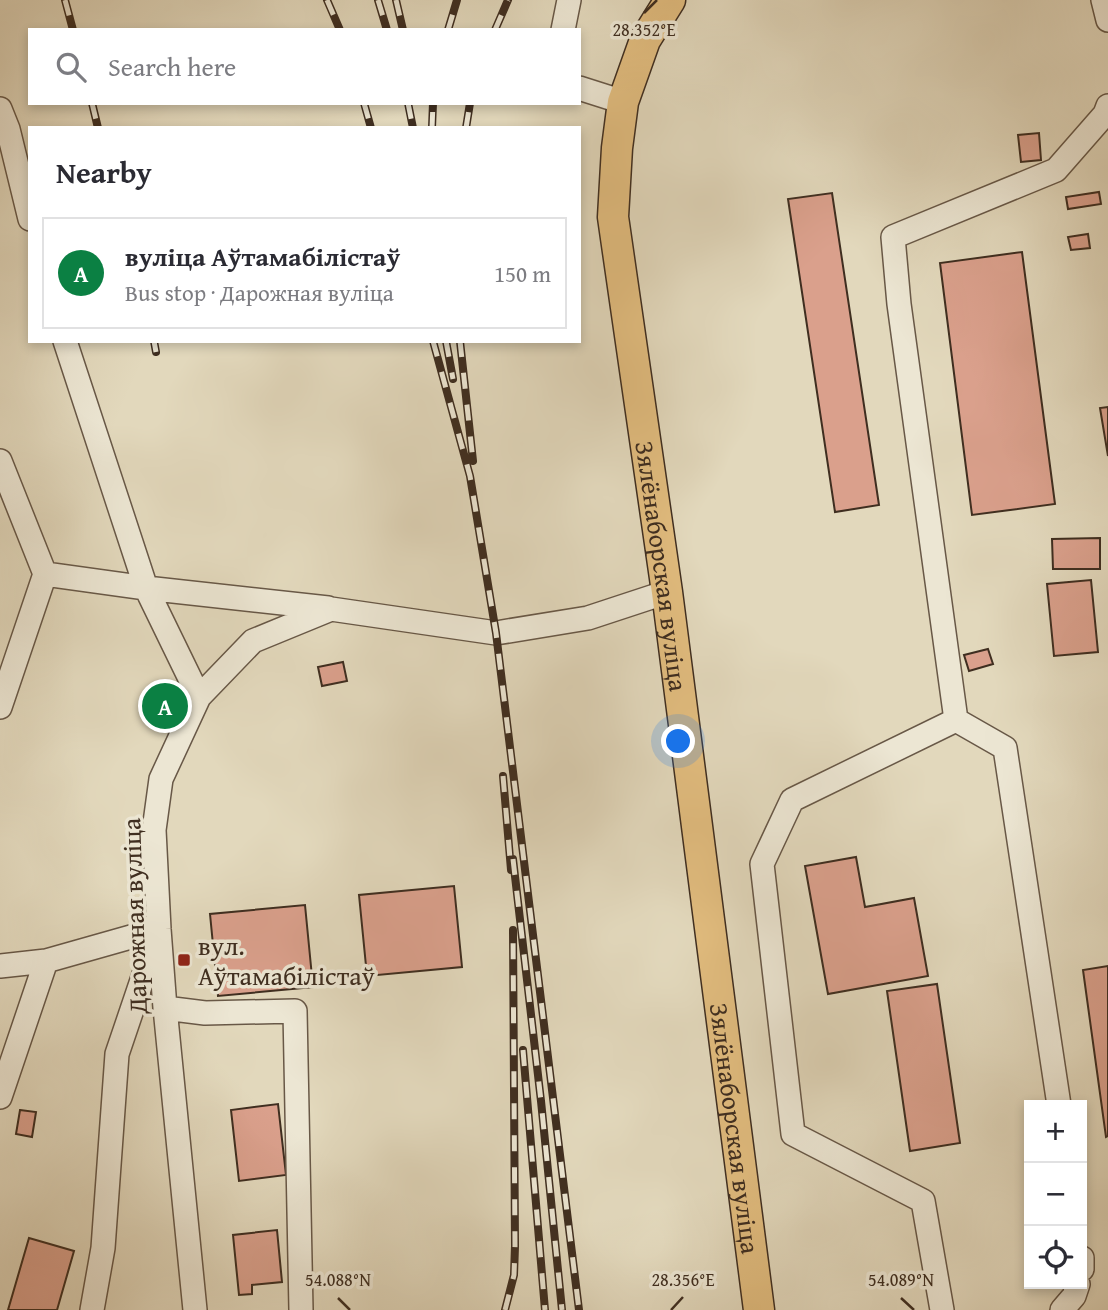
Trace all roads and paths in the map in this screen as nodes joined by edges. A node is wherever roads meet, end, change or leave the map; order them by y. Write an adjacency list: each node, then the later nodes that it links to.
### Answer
1 (569, 0): 5 (street)
2 (670, 0): 7 (main road, Зялёнаборская вуліца)
3 (1103, 0): 4 (street)
4 (1108, 20)
5 (563, 28)
6 (581, 89): 7 (street)
7 (623, 102): 15 (main road, Зялёнаборская вуліца)
8 (1108, 106): 19 (street)
9 (0, 109): 10 (street)
10 (28, 211)
11 (66, 343): 14 (street)
12 (0, 461): 13 (street)
13 (44, 574): 14 (street); 18 (street)
14 (146, 588): 16 (street); 17 (street)
15 (667, 592): 16 (street); 30 (main road, Зялёнаборская вуліца)
16 (331, 608): 17 (street, Дарожная вуліца)
17 (199, 696): 20 (street, Дарожная вуліца)
18 (0, 708)
19 (956, 720): 25 (street); 31 (street)
20 (159, 929): 21 (street); 23 (street, Дарожная вуліца); 27 (street)
21 (46, 961): 22 (street); 24 (street)
22 (0, 966)
23 (165, 1008): 28 (street, Дарожная вуліца); 29 (street)
24 (0, 1097)
25 (1058, 1100)
26 (1076, 1289): 32 (street)
27 (92, 1310)
28 (195, 1310)
29 (301, 1310)
30 (759, 1310)
31 (942, 1310)
32 (1062, 1310)

